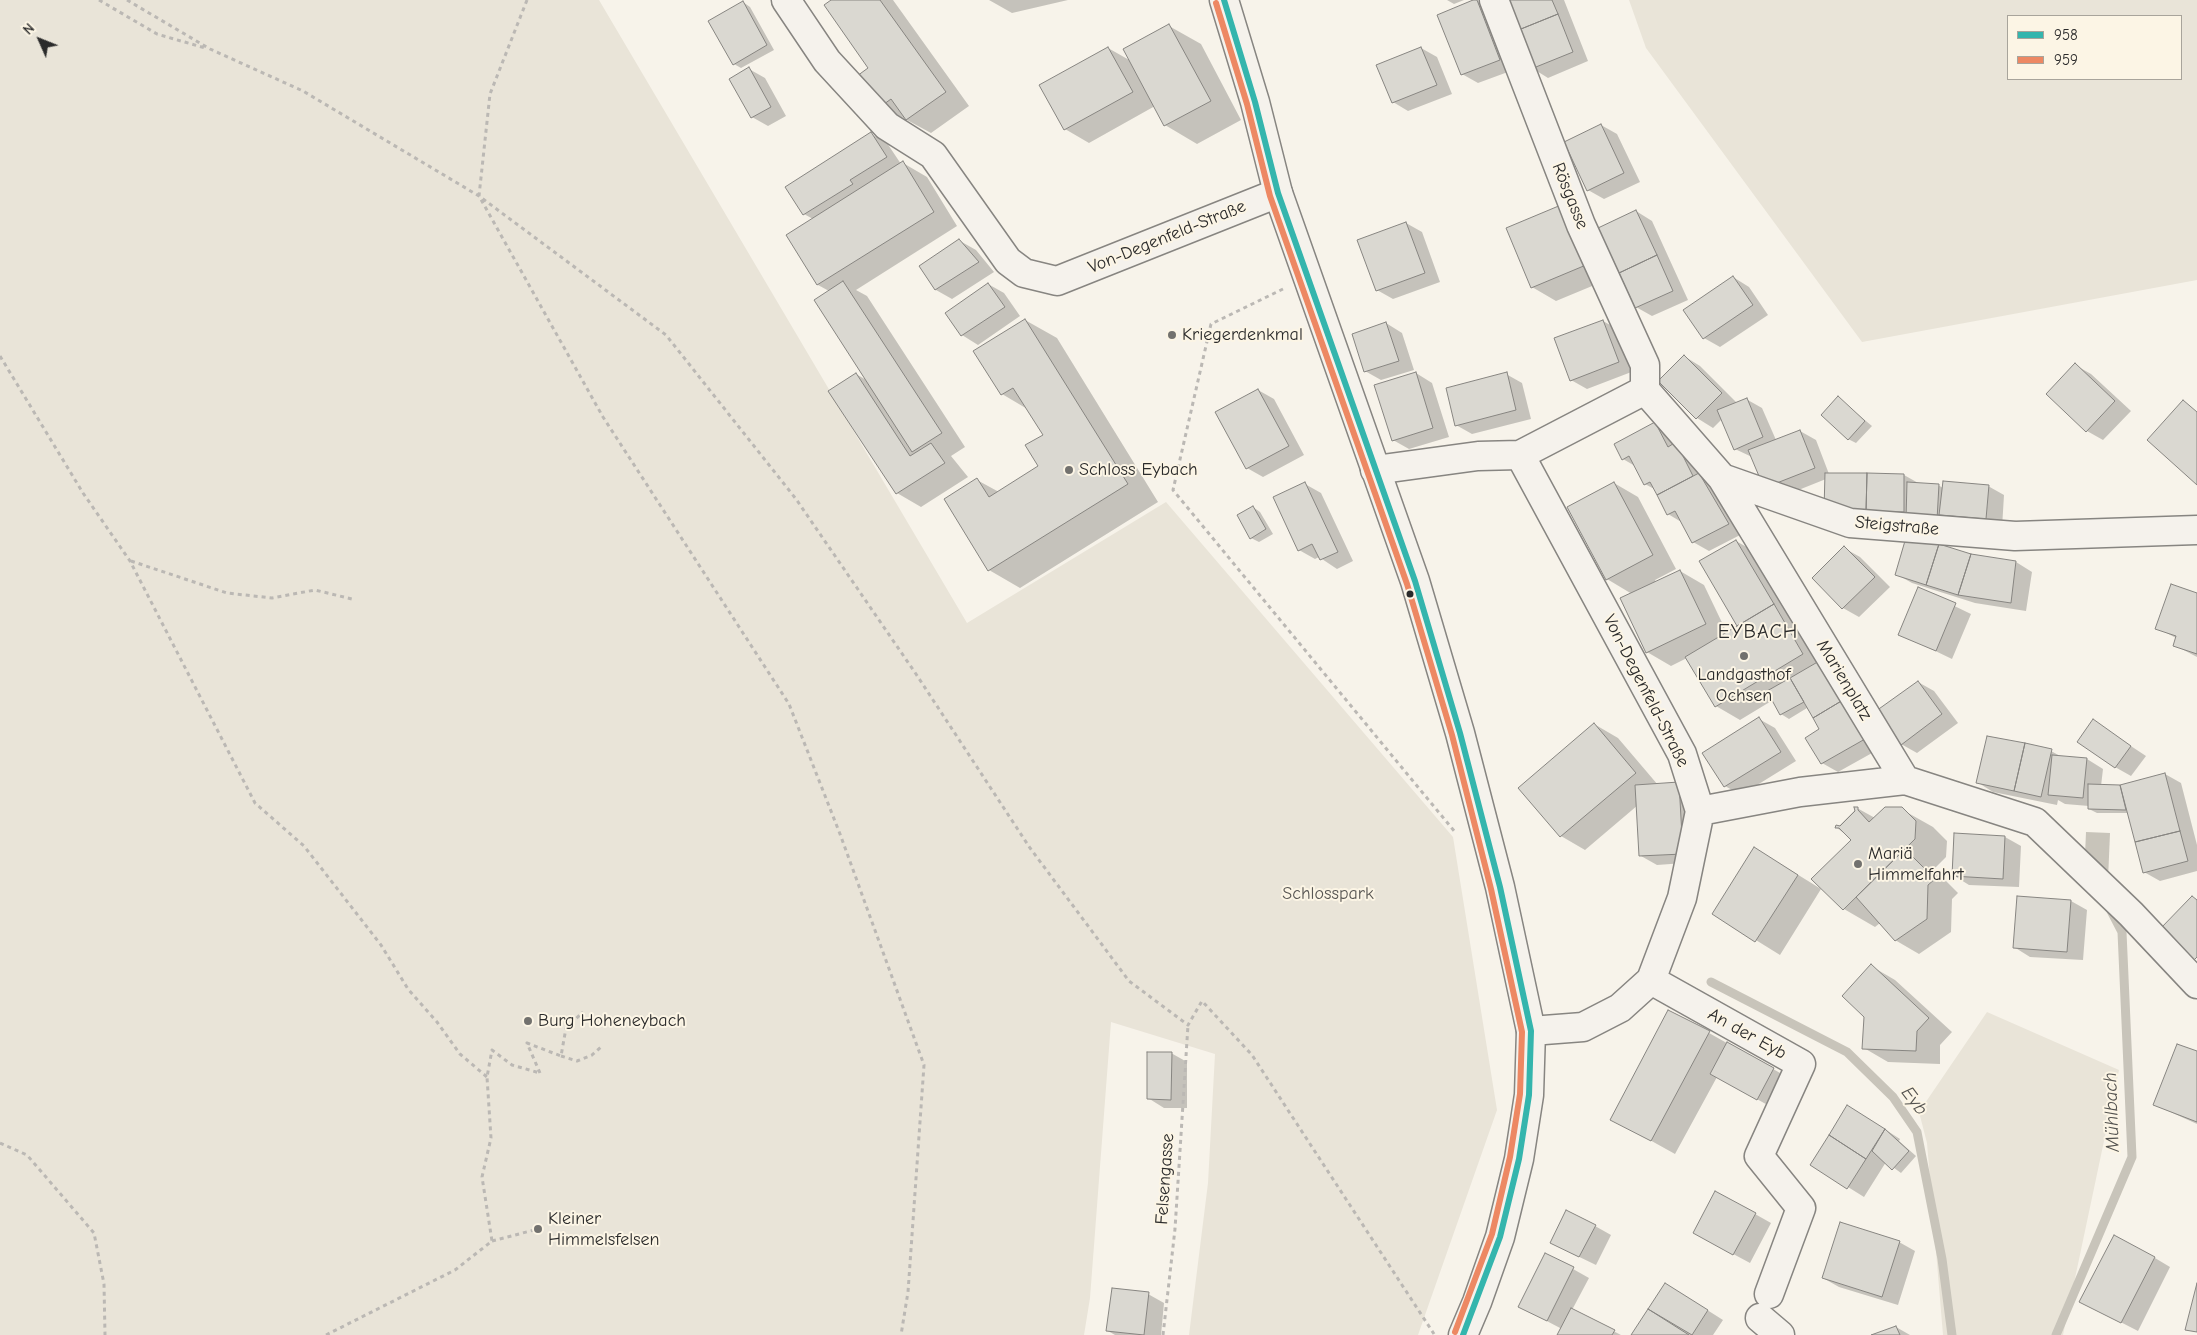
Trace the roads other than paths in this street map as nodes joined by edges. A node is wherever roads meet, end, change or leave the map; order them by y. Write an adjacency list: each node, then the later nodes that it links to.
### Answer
1 (786, 0): 4 (street, Von-Degenfeld-Straße)
2 (1224, 0): 4 (street)
3 (1494, 0): 5 (street, Rösgasse)
4 (1278, 193): 7 (street)
5 (1645, 390): 6 (street); 8 (street, Steigstraße)
6 (1520, 455): 7 (street); 11 (street, Von-Degenfeld-Straße)
7 (1375, 470): 14 (street)
8 (1722, 478): 9 (street, Steigstraße); 10 (street, Marienplatz)
9 (2197, 530)
10 (1904, 780): 11 (street); 13 (street)
11 (1700, 811): 12 (street, Von-Degenfeld-Straße)
12 (1651, 980): 14 (street, Von-Degenfeld-Straße); 15 (street, An der Eyb)
13 (2197, 984)
14 (1531, 1031): 16 (street)
15 (1770, 1316)
16 (1463, 1335)

